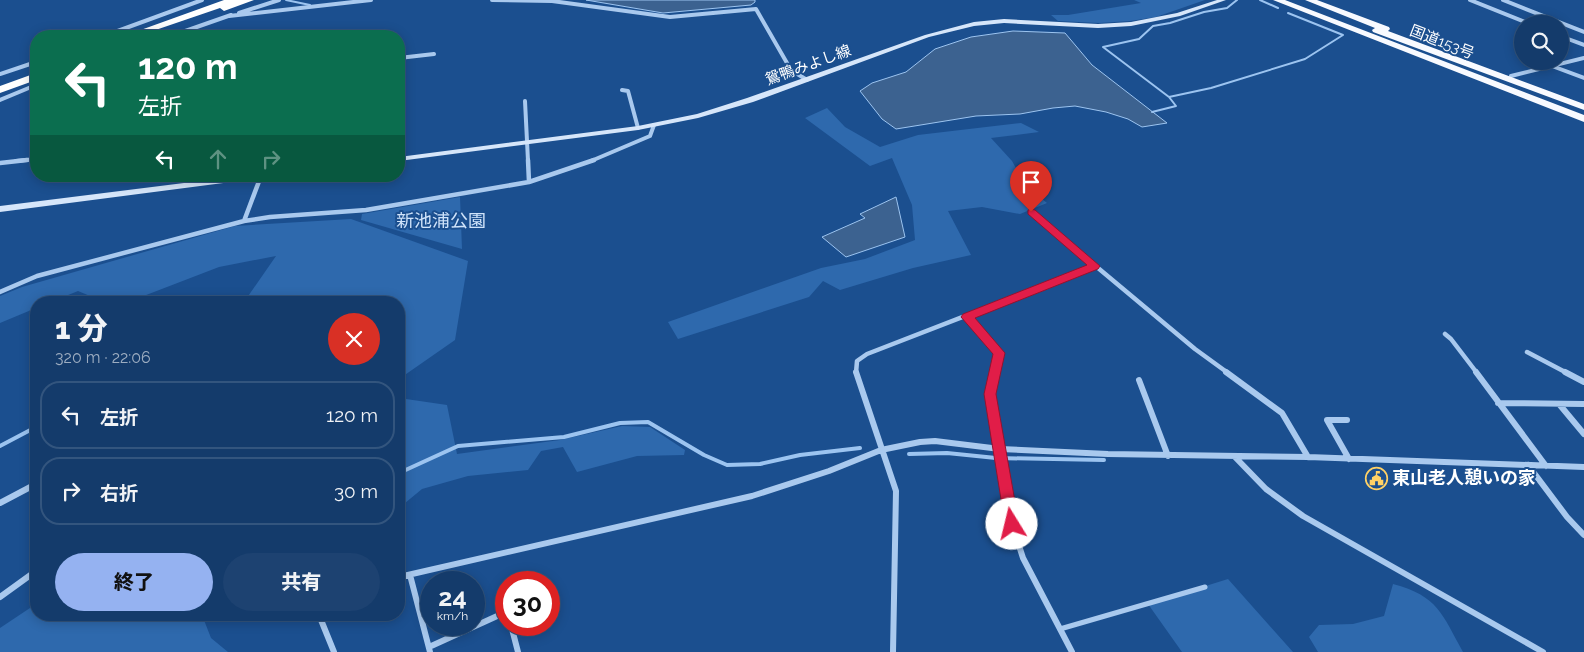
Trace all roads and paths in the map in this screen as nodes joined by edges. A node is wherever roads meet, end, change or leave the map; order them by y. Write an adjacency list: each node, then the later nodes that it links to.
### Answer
1 (202, 0): 17 (street)
2 (233, 0): 18 (highway)
3 (249, 0): 19 (highway)
4 (279, 0): 14 (street)
5 (371, 0): 14 (street)
6 (492, 0): 36 (street)
7 (1223, 0): 36 (main road, 鴛鴨みよし線)
8 (1278, 0): 46 (highway)
9 (1289, 0): 16 (highway, 国道153号)
10 (1298, 0): 16 (highway, 国道153号)
11 (1309, 0): 33 (highway)
12 (1470, 0): 15 (street)
13 (1503, 0): 21 (street)
14 (229, 16): 20 (street)
15 (1514, 18)
16 (1368, 29): 44 (highway, 国道153号); 45 (highway, 国道153号)
17 (120, 30)
18 (146, 30)
19 (163, 30)
20 (188, 30)
21 (1584, 32)
22 (1569, 39): 23 (street)
23 (1584, 45)
24 (434, 54): 25 (street)
25 (405, 57)
26 (1584, 58): 27 (street)
27 (1569, 62)
28 (30, 64): 32 (street)
29 (1536, 70): 33 (street)
30 (1563, 70): 35 (street)
31 (30, 72): 37 (highway)
32 (0, 74)
33 (1511, 76): 43 (highway)
34 (30, 78): 39 (highway)
35 (1584, 78)
36 (807, 80): 47 (main road, 鴛鴨みよし線)
37 (0, 83)
38 (30, 88): 41 (street)
39 (0, 90)
40 (622, 90): 48 (street)
41 (0, 100)
42 (525, 101): 49 (street)
43 (1584, 102)
44 (1584, 106)
45 (1584, 112)
46 (1584, 118)
47 (654, 125): 48 (main road, 鴛鴨みよし線); 55 (street)
48 (638, 128): 49 (main road, 鴛鴨みよし線)
49 (526, 143): 50 (main road, 鴛鴨みよし線); 55 (street)
50 (405, 158)
51 (30, 160): 52 (street)
52 (0, 163)
53 (214, 182): 56 (main road)
54 (259, 182): 58 (street)
55 (529, 182): 58 (street)
56 (0, 209)
57 (1031, 212): 59 (street)
58 (244, 222): 60 (street)
59 (1094, 266): 61 (street); 74 (street)
60 (0, 292)
61 (967, 317): 71 (street); 72 (street)
62 (1446, 334): 66 (street)
63 (1527, 352): 65 (street)
64 (1139, 380): 73 (street)
65 (1584, 382)
66 (1498, 403): 67 (street); 78 (street)
67 (1559, 404): 68 (street); 70 (street)
68 (1584, 404)
69 (1347, 420): 76 (street)
70 (1584, 434)
71 (1000, 449): 72 (street); 73 (street); 90 (street)
72 (881, 450): 84 (street); 95 (street)
73 (1168, 456): 75 (street)
74 (1308, 457): 75 (street); 76 (street)
75 (1235, 458): 97 (street)
76 (1348, 459): 77 (street)
77 (1528, 465): 78 (street); 82 (street)
78 (1546, 466): 79 (street)
79 (1584, 467)
80 (30, 487): 81 (street)
81 (0, 503)
82 (1584, 535)
83 (30, 575): 87 (street)
84 (410, 575): 85 (street); 92 (street)
85 (405, 576)
86 (1204, 587): 90 (street)
87 (0, 597)
88 (495, 617): 92 (street)
89 (321, 621): 93 (street)
90 (1060, 629): 96 (street)
91 (514, 636): 94 (street)
92 (429, 650)
93 (334, 652)
94 (518, 652)
95 (893, 652)
96 (1072, 652)
97 (1543, 652)

